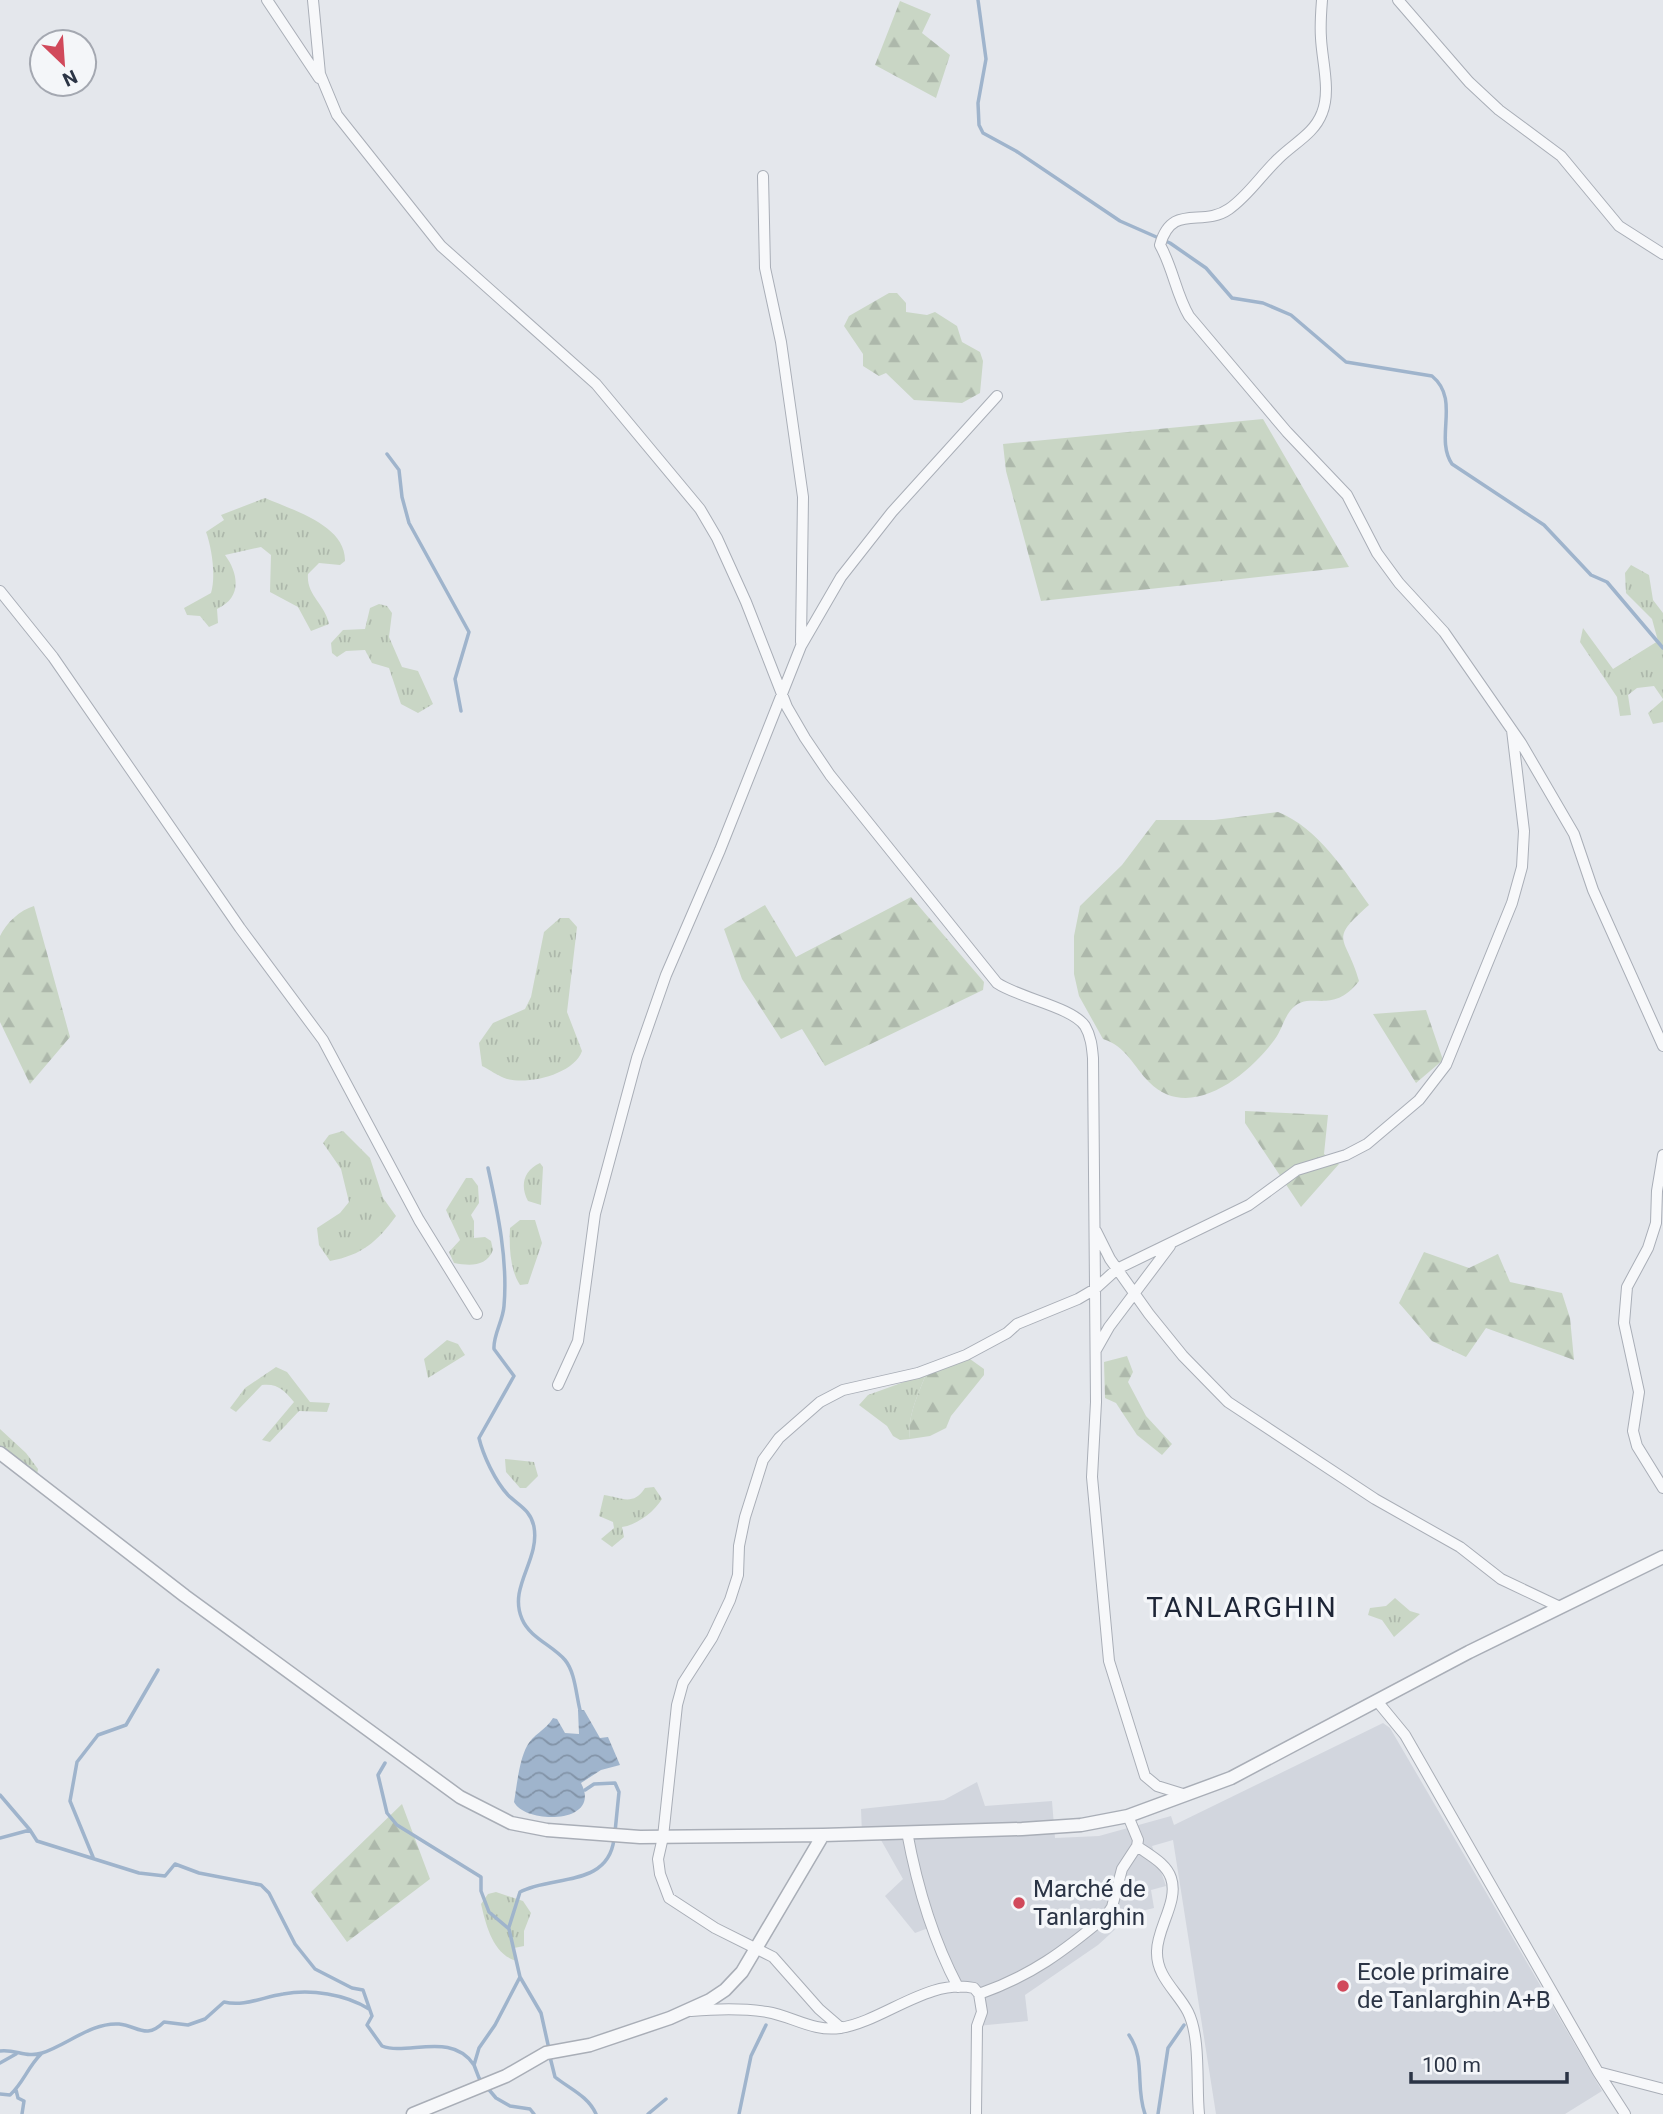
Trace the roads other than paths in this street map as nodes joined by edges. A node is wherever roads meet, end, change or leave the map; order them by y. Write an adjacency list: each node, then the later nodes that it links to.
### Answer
1 (267, 0): 5 (street)
2 (313, 0): 5 (street)
3 (1322, 0): 12 (street)
4 (1398, 0): 7 (street)
5 (324, 86): 11 (street)
6 (763, 176): 10 (street)
7 (1663, 254)
8 (997, 396): 10 (street)
9 (0, 591): 20 (street)
10 (801, 646): 11 (street)
11 (782, 696): 15 (street); 22 (street)
12 (1512, 730): 13 (street); 16 (street)
13 (1663, 1046)
14 (1663, 1155): 24 (street)
15 (1094, 1228): 17 (street); 18 (street)
16 (1175, 1241): 17 (street); 19 (street)
17 (1116, 1269): 18 (street); 19 (street)
18 (1095, 1289): 21 (street); 32 (street)
19 (1135, 1294): 21 (street); 26 (street)
20 (477, 1314)
21 (1096, 1351): 28 (street)
22 (558, 1385)
23 (0, 1453): 32 (street)
24 (1663, 1488)
25 (1663, 1557): 26 (street)
26 (1560, 1608): 27 (street)
27 (1377, 1701): 28 (street); 39 (street)
28 (1190, 1796): 29 (street)
29 (1128, 1816): 30 (street); 33 (street)
30 (907, 1832): 31 (street); 35 (street)
31 (823, 1835): 32 (street); 34 (street)
32 (663, 1837): 34 (street)
33 (1137, 1846): 36 (street); 43 (street)
34 (757, 1948): 37 (street); 38 (street)
35 (958, 1987): 36 (street); 38 (street)
36 (979, 1994): 42 (street)
37 (684, 2012): 38 (street); 41 (street)
38 (841, 2028)
39 (1598, 2072): 40 (street); 44 (street)
40 (1663, 2089)
41 (413, 2114)
42 (976, 2114)
43 (1199, 2114)
44 (1625, 2114)

